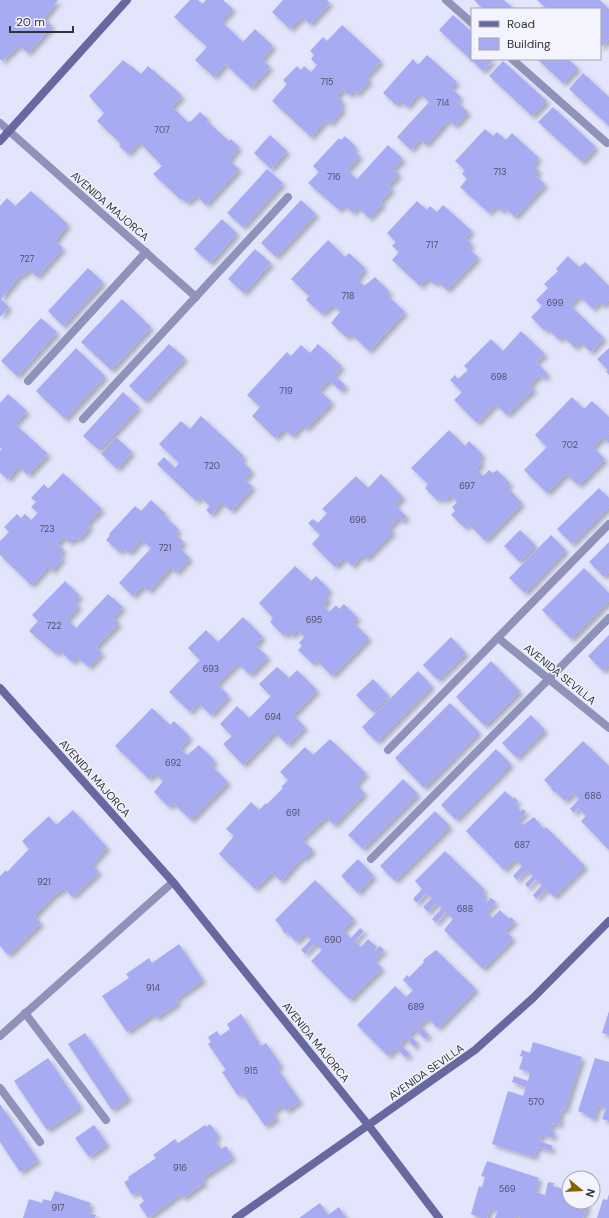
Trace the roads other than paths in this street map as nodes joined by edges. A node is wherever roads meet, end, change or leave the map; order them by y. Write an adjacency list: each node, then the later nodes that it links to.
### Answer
1 (127, 0): 6 (street)
2 (446, 0): 3 (street)
3 (471, 22)
4 (513, 60): 8 (street)
5 (0, 123): 6 (street, AVENIDA MAJORCA)
6 (8, 132): 7 (street); 10 (street, AVENIDA MAJORCA)
7 (0, 141)
8 (607, 143)
9 (288, 197): 11 (street)
10 (146, 252): 11 (street, AVENIDA MAJORCA); 12 (street)
11 (196, 297): 13 (street)
12 (28, 381)
13 (83, 419)
14 (609, 524): 16 (street)
15 (609, 618): 17 (street)
16 (498, 638): 17 (street, AVENIDA SEVILLA); 20 (street)
17 (549, 679): 19 (street, AVENIDA SEVILLA); 21 (street)
18 (0, 688): 22 (street, AVENIDA MAJORCA)
19 (609, 728)
20 (388, 750)
21 (371, 859)
22 (173, 882): 24 (street); 28 (street, AVENIDA MAJORCA)
23 (609, 921): 28 (street, AVENIDA SEVILLA)
24 (25, 1013): 25 (street); 27 (street)
25 (0, 1036)
26 (0, 1088): 29 (street)
27 (106, 1120)
28 (369, 1126): 30 (street, AVENIDA SEVILLA); 31 (street, AVENIDA MAJORCA)
29 (40, 1142)
30 (236, 1218)
31 (439, 1218)

